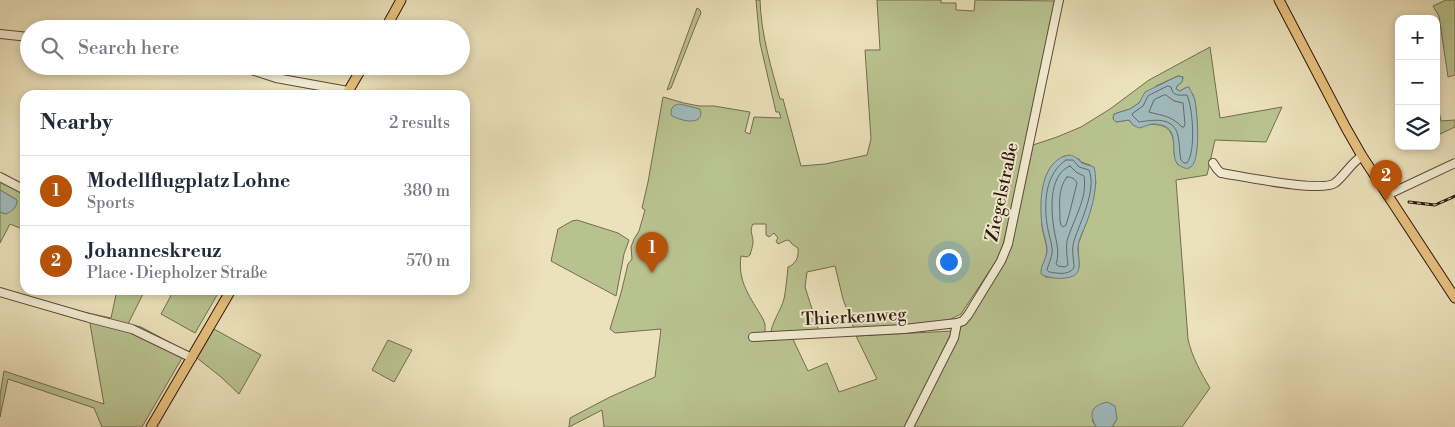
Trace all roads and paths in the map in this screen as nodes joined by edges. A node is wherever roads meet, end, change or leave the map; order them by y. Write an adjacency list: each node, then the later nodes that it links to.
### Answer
1 (401, 0): 4 (main road)
2 (1059, 0): 20 (street, Ziegelstraße)
3 (1279, 0): 11 (main road)
4 (390, 20)
5 (0, 34): 6 (street)
6 (20, 36)
7 (267, 75): 9 (street)
8 (358, 75): 10 (main road)
9 (333, 90)
10 (349, 90)
11 (1362, 156): 12 (street); 16 (main road)
12 (1213, 162)
13 (1455, 163): 16 (street)
14 (0, 177): 15 (street)
15 (20, 187)
16 (1387, 195): 19 (main road)
17 (0, 292): 22 (street)
18 (228, 295): 22 (main road)
19 (1455, 298)
20 (957, 323): 21 (street, Thierkenweg); 24 (street, Ziegelstraße)
21 (753, 336)
22 (192, 358): 23 (main road)
23 (151, 427)
24 (909, 427)

